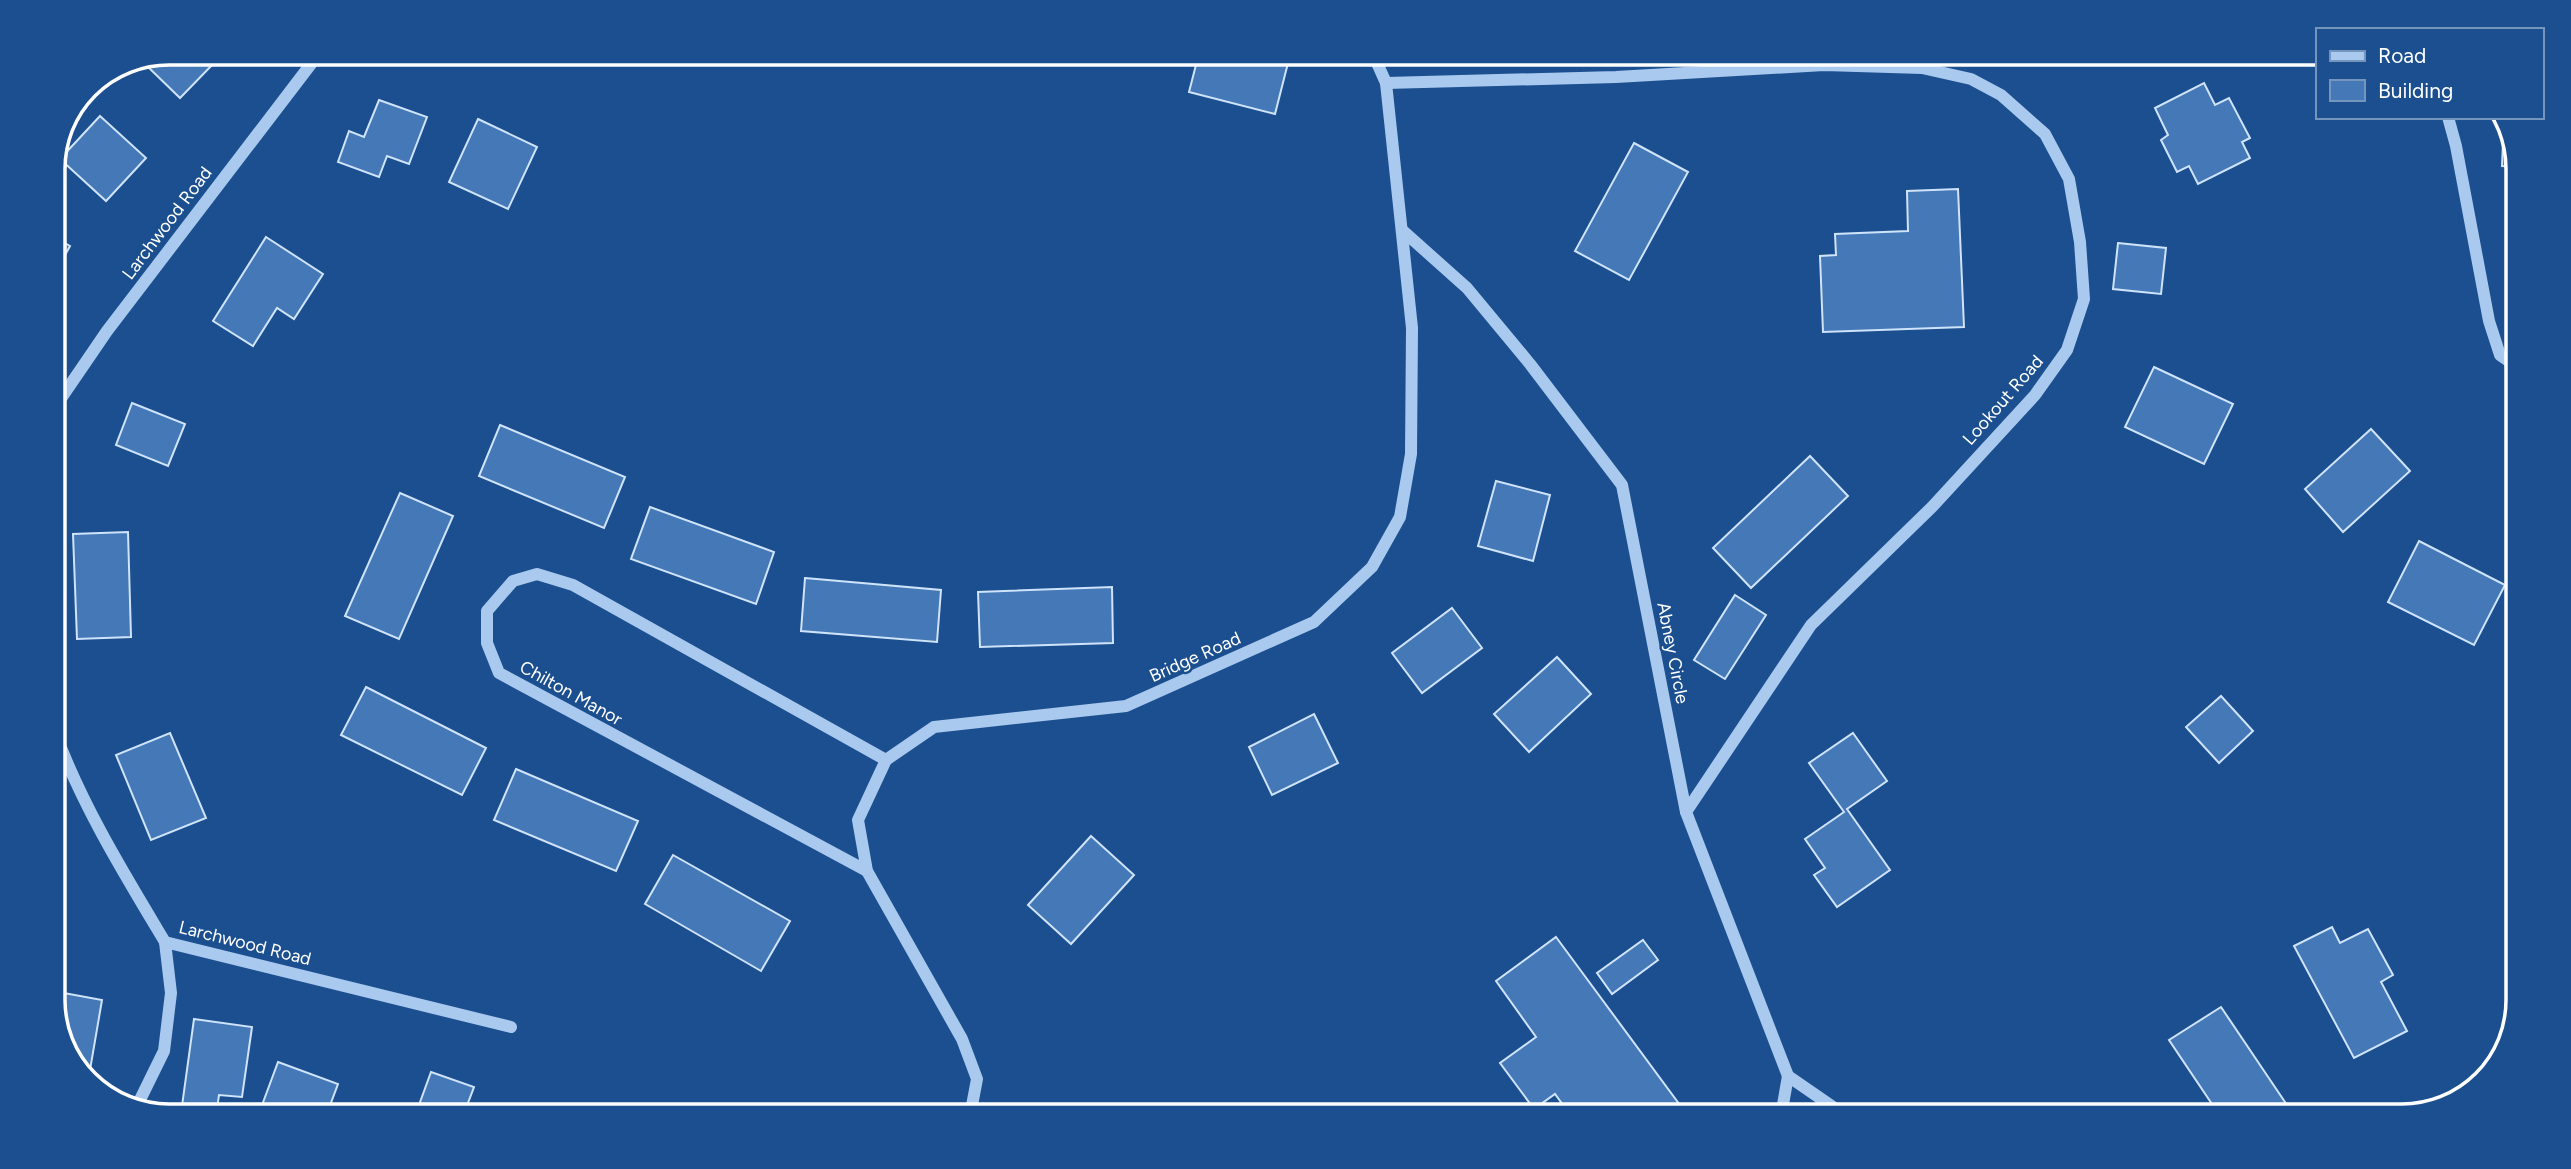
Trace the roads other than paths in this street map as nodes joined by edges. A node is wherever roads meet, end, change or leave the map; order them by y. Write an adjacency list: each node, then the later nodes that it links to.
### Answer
1 (311, 65): 7 (street, Larchwood Road)
2 (1378, 65): 3 (street, Bridge Road)
3 (1387, 83): 5 (street, Bridge Road); 10 (street, Lookout Road)
4 (2449, 119): 6 (street)
5 (1402, 230): 9 (street, Bridge Road); 10 (street, Abney Circle)
6 (2506, 359)
7 (65, 392)
8 (65, 760): 12 (street, Larchwood Road)
9 (886, 760): 11 (street); 11 (street, Chilton Manor)
10 (1686, 812): 14 (street, Abney Circle)
11 (867, 872): 16 (street)
12 (165, 942): 13 (street, Larchwood Road); 15 (street)
13 (511, 1027)
14 (1788, 1076): 17 (street); 18 (street)
15 (140, 1100)
16 (972, 1104)
17 (1783, 1104)
18 (1829, 1104)

